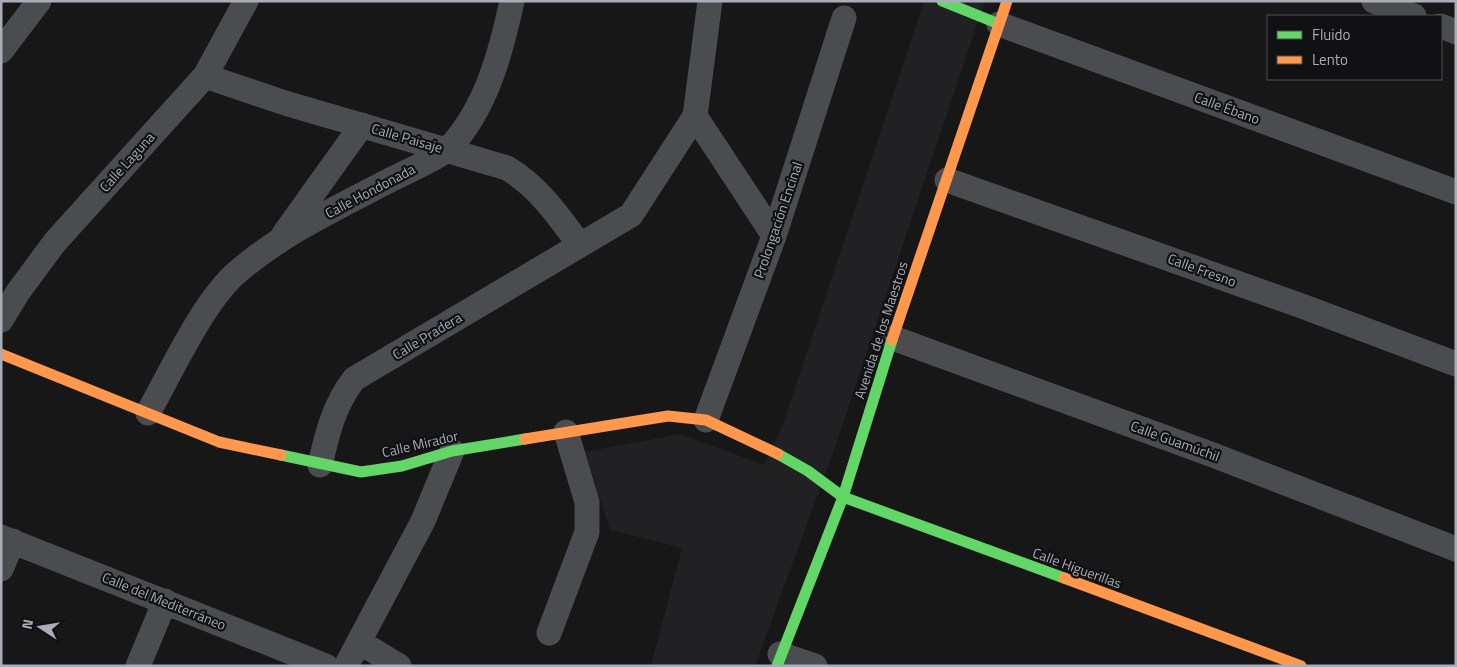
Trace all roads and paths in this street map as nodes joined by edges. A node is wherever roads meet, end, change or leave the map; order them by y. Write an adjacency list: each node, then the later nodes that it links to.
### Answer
1 (39, 1): 12 (street)
2 (246, 1): 13 (street, Calle Laguna)
3 (512, 1): 16 (street, Calle Hondonada)
4 (710, 1): 14 (street)
5 (942, 1): 7 (street)
6 (1374, 1): 8 (street)
7 (1003, 12): 17 (street, Avenida de los Maestros); 18 (street, Calle Ébano)
8 (1411, 15)
9 (844, 18): 19 (street, Prolongación Encinal)
10 (1442, 26): 11 (street)
11 (1456, 32)
12 (1, 51)
13 (205, 76): 15 (street, Calle Paisaje); 22 (street, Calle Laguna)
14 (695, 116): 19 (street); 21 (street, Calle Pradera)
15 (362, 125): 16 (street, Calle Paisaje); 20 (street, Calle Hondonada)
16 (447, 150): 20 (street, Calle Hondonada); 21 (street, Calle Paisaje)
17 (947, 180): 23 (street, Avenida de los Maestros); 25 (street, Calle Fresno)
18 (1456, 192)
19 (774, 236): 27 (street, Prolongación Encinal)
20 (281, 238): 26 (street, Calle Hondonada)
21 (580, 245): 30 (street, Calle Pradera)
22 (1, 320)
23 (893, 338): 31 (street, Avenida de los Maestros); 33 (street, Calle Guamúchil)
24 (1, 354): 26 (street, Calle Mirador)
25 (1456, 364)
26 (148, 413): 30 (street, Calle Mirador)
27 (706, 420): 28 (street, Calle Mirador); 31 (street, Calle Mirador)
28 (566, 432): 29 (street, Calle Mirador); 36 (street)
29 (452, 452): 30 (street, Calle Mirador); 37 (street)
30 (320, 465)
31 (843, 498): 38 (street, Avenida de los Maestros); 44 (street, Calle Higuerillas)
32 (7, 539): 34 (street); 35 (street, Calle del Mediterráneo)
33 (1456, 549)
34 (1, 569)
35 (165, 601): 39 (street); 40 (street, Calle del Mediterráneo)
36 (549, 633)
37 (360, 643): 41 (street); 42 (street)
38 (778, 660): 43 (street)
39 (138, 666)
40 (326, 666)
41 (346, 666)
42 (399, 666)
43 (815, 666)
44 (1301, 666)

